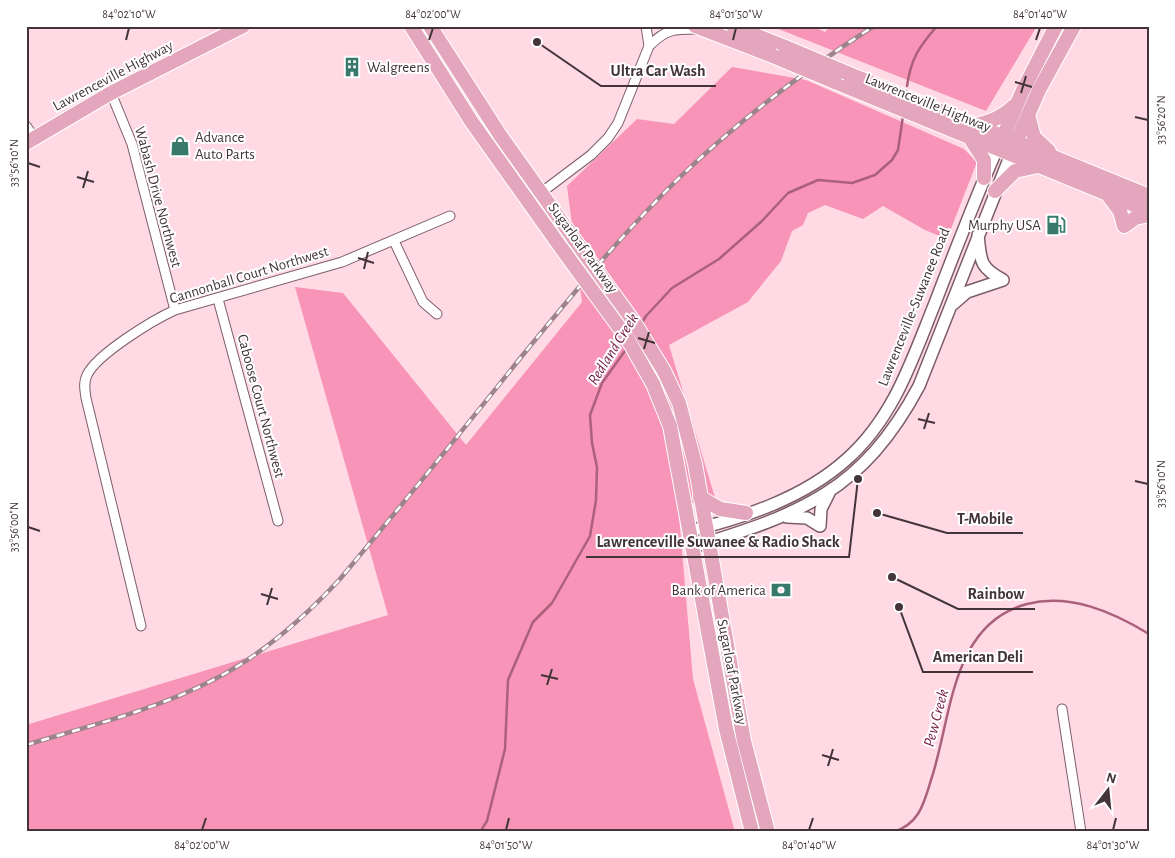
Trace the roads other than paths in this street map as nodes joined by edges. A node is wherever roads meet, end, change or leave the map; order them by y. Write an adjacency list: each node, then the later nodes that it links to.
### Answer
1 (243, 26): 10 (main road, Lawrenceville Highway)
2 (411, 26): 41 (main road, Sugarloaf Parkway, bridge)
3 (430, 26): 23 (main road, Sugarloaf Parkway)
4 (646, 26): 9 (street)
5 (733, 26): 13 (main road, Lawrenceville Highway, bridge)
6 (1056, 26): 11 (main road, Lawrenceville-Suwanee Road)
7 (1074, 26): 12 (main road)
8 (699, 27): 9 (street); 13 (main road, Lawrenceville Highway, bridge)
9 (649, 46): 23 (street)
10 (111, 93): 14 (main road, Lawrenceville Highway); 33 (street, Wabash Drive Northwest)
11 (1017, 102): 13 (main road); 15 (main road, Lawrenceville-Suwanee Road)
12 (1028, 115): 16 (main road); 19 (main road)
13 (973, 132): 15 (main road, Lawrenceville Highway); 17 (main road, Lawrenceville Highway); 21 (main road)
14 (29, 135)
15 (1003, 136): 16 (main road, Lawrenceville Highway); 17 (main road, Lawrenceville-Suwanee Road)
16 (1016, 141): 18 (main road); 19 (main road, Lawrenceville Highway)
17 (997, 149): 18 (main road, Lawrenceville Highway); 21 (main road, Lawrenceville-Suwanee Road)
18 (1011, 154): 20 (main road, Lawrenceville Highway); 22 (main road)
19 (1055, 157): 25 (main road, Lawrenceville Highway)
20 (1038, 166): 22 (main road); 24 (main road, Lawrenceville Highway)
21 (984, 178): 37 (main road, Lawrenceville-Suwanee Road)
22 (995, 191): 29 (main road)
23 (542, 192): 36 (main road, Sugarloaf Parkway, bridge)
24 (1105, 193): 26 (main road, Lawrenceville Highway); 28 (main road)
25 (1149, 196)
26 (1149, 211)
27 (450, 216): 30 (street, Cannonball Court Northwest)
28 (1149, 216)
29 (978, 233): 32 (main road); 32 (main road)
30 (394, 241): 31 (street, Cannonball Court Northwest); 34 (street)
31 (218, 299): 33 (street, Cannonball Court Northwest); 39 (street, Caboose Court Northwest)
32 (949, 308): 35 (main road)
33 (175, 310): 44 (street, Cannonball Court Northwest)
34 (437, 314)
35 (830, 491): 38 (main road); 38 (main road)
36 (700, 497): 37 (main road); 40 (main road, Sugarloaf Parkway)
37 (746, 513): 40 (main road, Lawrenceville-Suwanee Road)
38 (783, 517): 42 (main road)
39 (278, 521)
40 (704, 527): 41 (main road, Lawrenceville-Suwanee Road); 42 (main road, Sugarloaf Parkway)
41 (690, 530): 43 (main road, Sugarloaf Parkway)
42 (708, 542): 43 (main road); 47 (main road, Sugarloaf Parkway)
43 (693, 547): 46 (main road, Sugarloaf Parkway)
44 (141, 626)
45 (1062, 709): 48 (street)
46 (752, 832)
47 (768, 832)
48 (1081, 832)

